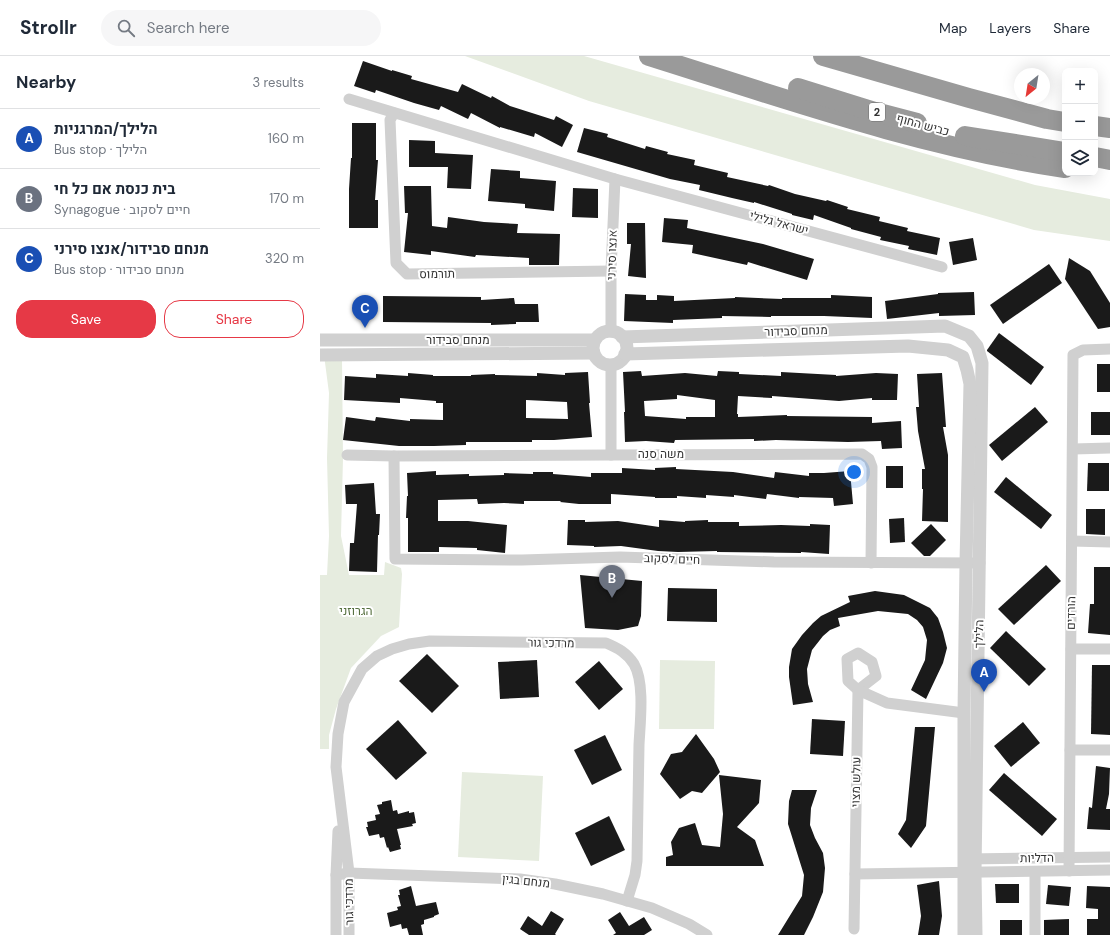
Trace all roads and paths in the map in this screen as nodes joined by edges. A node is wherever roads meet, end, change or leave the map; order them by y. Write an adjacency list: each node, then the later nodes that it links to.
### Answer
1 (649, 56): 14 (highway)
2 (693, 56): 11 (highway, כביש החוף / 2)
3 (823, 56): 5 (highway)
4 (853, 56): 5 (highway)
5 (969, 98): 8 (highway)
6 (349, 100): 7 (street, ישראל גלילי)
7 (394, 113): 17 (street, ישראל גלילי); 19 (street, תורמוס)
8 (1062, 122)
9 (1098, 126): 10 (highway)
10 (1110, 128)
11 (1062, 152)
12 (1098, 158): 13 (highway)
13 (1110, 160)
14 (1062, 168)
15 (1098, 171): 16 (highway)
16 (1110, 171)
17 (615, 179): 18 (street, ישראל גלילי); 19 (street, אנצו סירני)
18 (942, 267)
19 (611, 271): 20 (street, אנצו סירני)
20 (616, 334): 21 (street, מנחם סבידור); 23 (street); 25 (street)
21 (969, 336): 38 (street, הלילך)
22 (320, 340): 23 (street, מנחם סבידור)
23 (595, 347): 26 (street, מנחם סבידור); 28 (street)
24 (1110, 349): 30 (street, הורדים)
25 (625, 354): 27 (street, מנחם סבידור); 28 (street)
26 (320, 355)
27 (963, 358): 37 (street, הלילך)
28 (610, 365): 32 (street)
29 (1110, 448): 30 (street)
30 (1073, 449): 34 (street, הורדים)
31 (347, 455): 33 (street, משה סנה)
32 (611, 455): 33 (street, משה סנה); 36 (street, משה סנה)
33 (394, 456): 36 (street, חיים לסקוב)
34 (1072, 541): 35 (street); 39 (street, הורדים)
35 (1110, 542)
36 (871, 563): 37 (street, חיים לסקוב)
37 (966, 563): 38 (street, חיים לסקוב); 41 (street, הלילך)
38 (980, 563): 47 (street, הלילך)
39 (1071, 649): 40 (street); 42 (street, הורדים)
40 (1110, 649)
41 (964, 713): 47 (street, הלילך); 53 (street, עולש מצוי)
42 (1070, 750): 43 (street); 46 (street, הורדים)
43 (1110, 750)
44 (340, 797): 51 (street, מרדכי גור); 54 (street, מרדכי גור); 55 (street, מרדכי גור)
45 (1110, 857): 46 (street, הדליות)
46 (1070, 858): 47 (street, הדליות); 49 (street, הורדים)
47 (970, 859): 52 (street, הלילך)
48 (1110, 870): 49 (street, הדליות)
49 (1069, 871): 50 (street, הדליות)
50 (1035, 872): 52 (street, הדליות); 62 (street, הדליות)
51 (349, 873): 54 (street, מנחם בגין); 55 (street, מנחם בגין); 58 (street, מרדכי גור)
52 (970, 873): 53 (street); 60 (street, הלילך); 61 (street, הלילך)
53 (855, 874): 56 (street, עולש מצוי)
54 (336, 875): 57 (street, מרדכי גור)
55 (627, 901): 59 (street, מנחם בגין)
56 (854, 929)
57 (336, 935)
58 (349, 935)
59 (707, 935)
60 (964, 935)
61 (976, 935)
62 (1035, 935)

